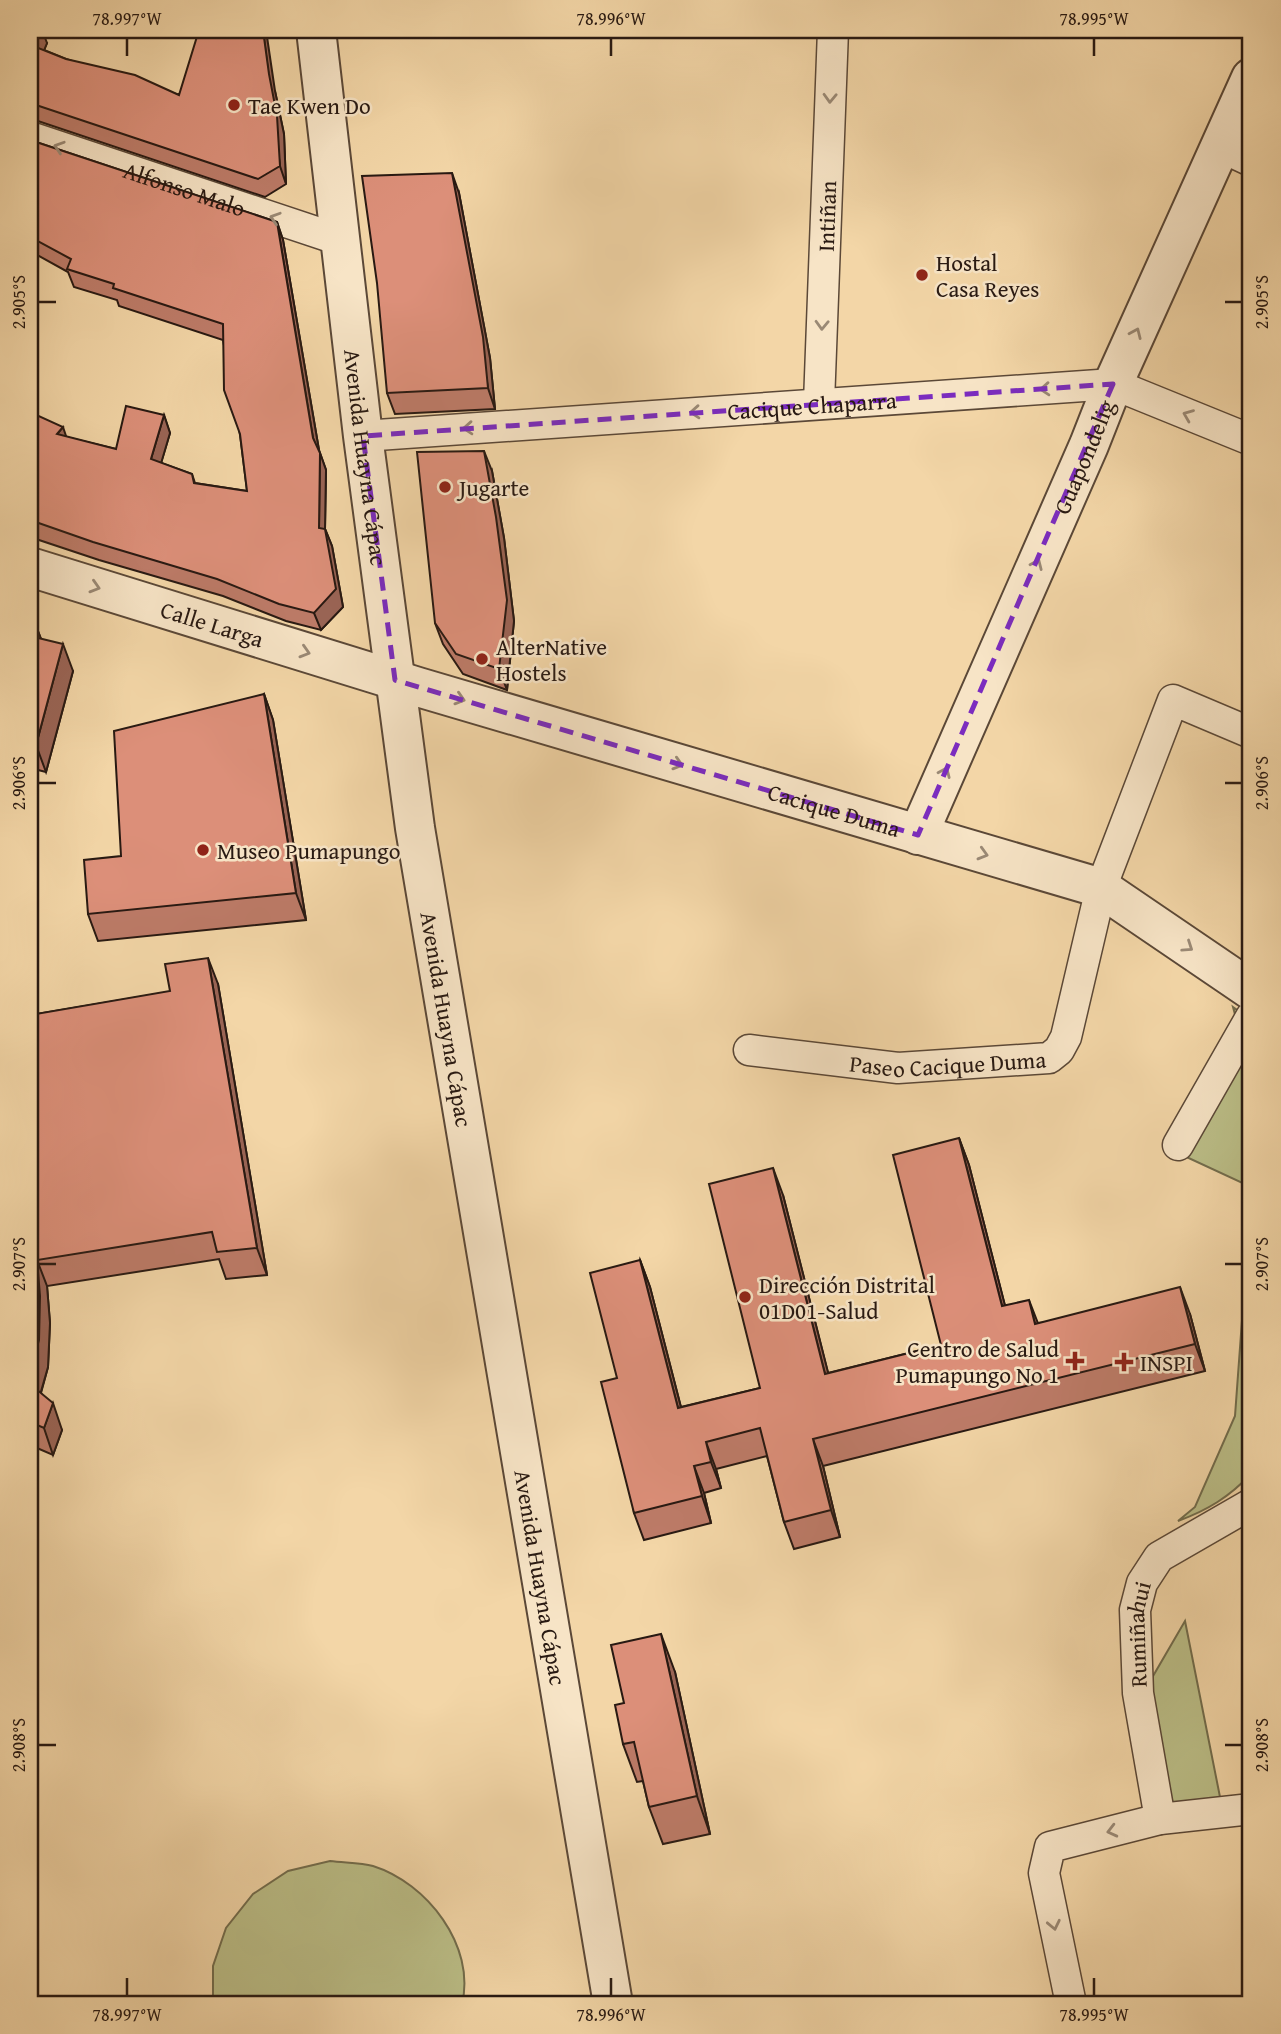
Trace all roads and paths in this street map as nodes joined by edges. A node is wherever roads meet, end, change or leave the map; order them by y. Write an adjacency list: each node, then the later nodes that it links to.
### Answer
1 (316, 30): 6 (street, Avenida Huayna Cápac)
2 (833, 30): 8 (street, Intiñan, one-way to 8)
3 (1251, 78): 5 (street, Guapondelig)
4 (30, 137): 6 (street, Alfonso Malo, one-way to 4)
5 (1236, 154): 7 (street, Guapondelig, one-way to 5)
6 (340, 240): 9 (street, Avenida Huayna Cápac)
7 (1113, 384): 8 (street, Cacique Chaparra, one-way to 8); 10 (street, Cacique Chaparra, one-way to 7); 14 (street, Guapondelig, one-way to 7)
8 (819, 404): 9 (street, Cacique Chaparra, one-way to 9)
9 (363, 436): 12 (street, Avenida Huayna Cápac)
10 (1251, 440)
11 (30, 567): 12 (street, Calle Larga, one-way to 12)
12 (395, 680): 14 (street, Cacique Duma, one-way to 14); 23 (street, Avenida Huayna Cápac)
13 (1251, 733): 15 (street, Paseo Cacique Duma)
14 (918, 835): 15 (street, Cacique Duma, one-way to 15)
15 (1101, 888): 16 (street, Cacique Duma, one-way to 16); 18 (street, Paseo Cacique Duma)
16 (1251, 990)
17 (1251, 1017): 19 (street)
18 (749, 1050)
19 (1178, 1144)
20 (1251, 1504): 22 (street, Rumiñahui)
21 (1251, 1810): 22 (street)
22 (1160, 1819): 24 (street, one-way to 24)
23 (613, 2004)
24 (1071, 2004)

